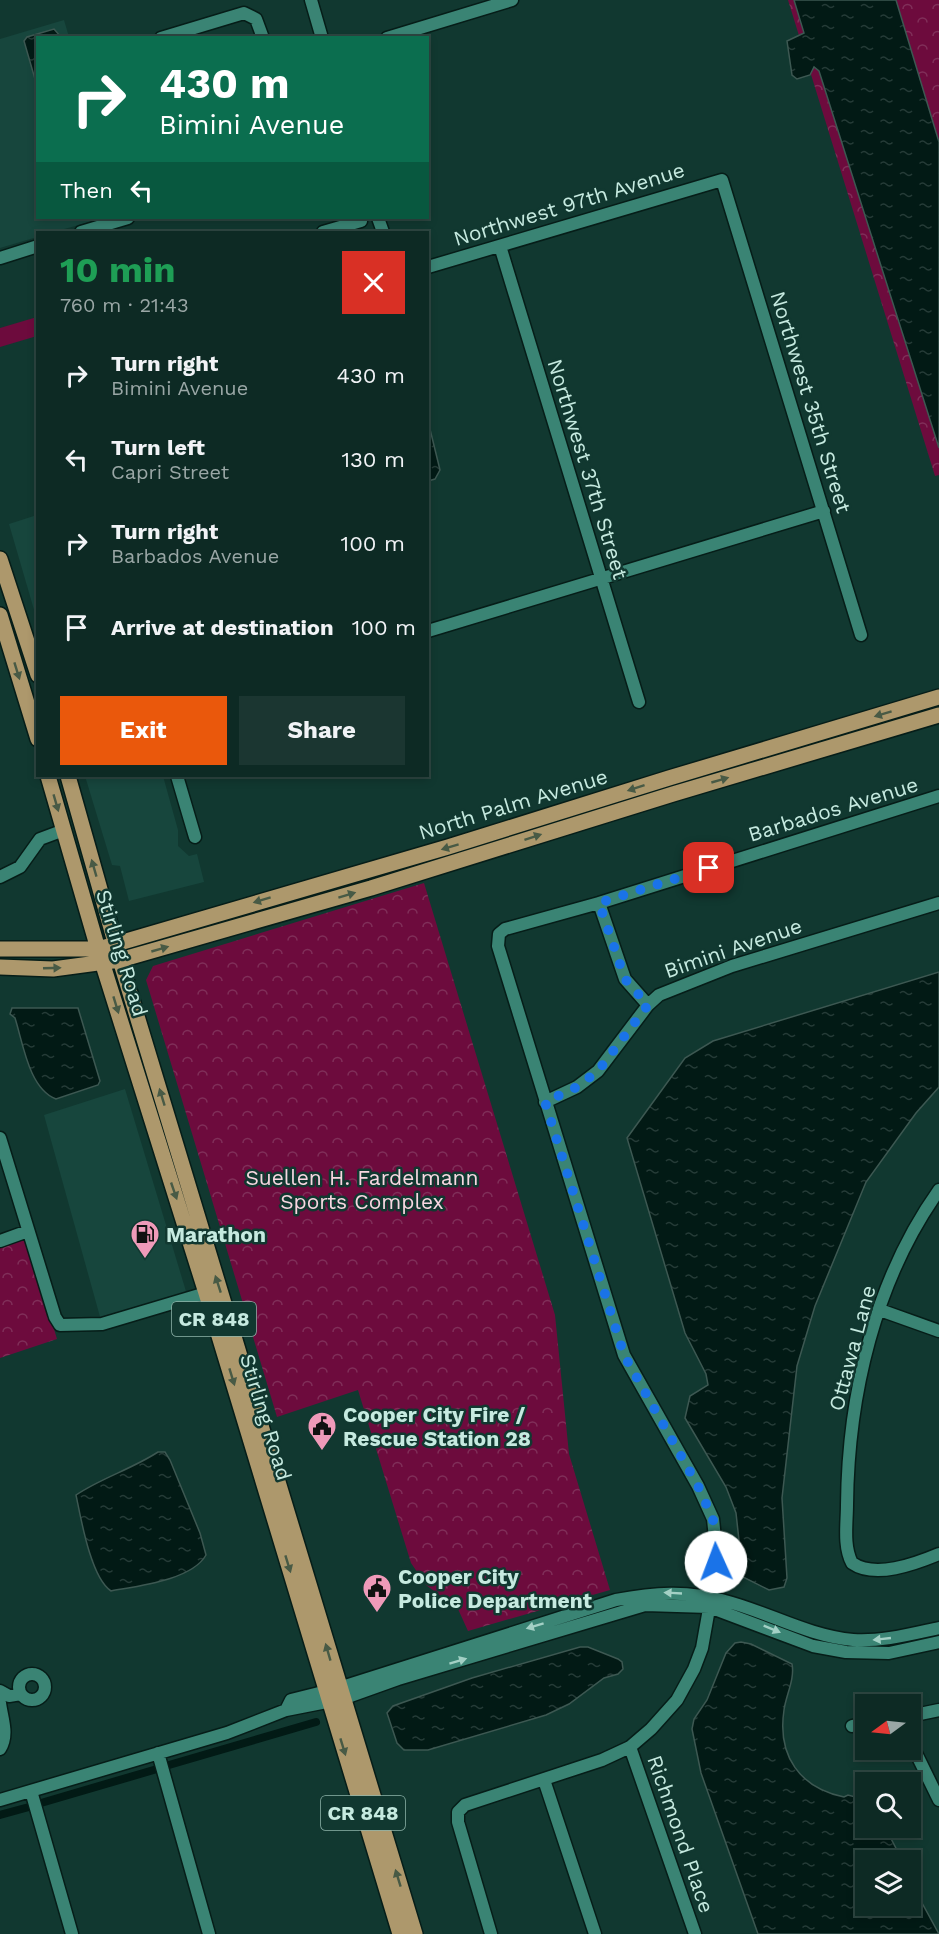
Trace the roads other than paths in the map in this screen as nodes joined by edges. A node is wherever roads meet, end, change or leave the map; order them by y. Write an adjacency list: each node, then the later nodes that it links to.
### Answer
1 (310, 0): 5 (street)
2 (512, 0): 6 (street)
3 (168, 36): 4 (street)
4 (262, 36)
5 (321, 36)
6 (394, 36)
7 (722, 180): 13 (street, Northwest 97th Avenue); 17 (street, Northwest 35th Street)
8 (126, 219): 10 (street)
9 (361, 221): 12 (street)
10 (113, 228): 11 (street)
11 (89, 231)
12 (326, 231)
13 (500, 246): 16 (street, Northwest 97th Avenue); 19 (street, Northwest 37th Street)
14 (36, 247): 15 (street)
15 (0, 258)
16 (429, 267)
17 (824, 511): 19 (street); 22 (street, Northwest 35th Street)
18 (0, 559): 23 (main road)
19 (601, 578): 21 (street); 25 (street, Northwest 37th Street)
20 (0, 615): 27 (main road, one-way to 27)
21 (429, 631)
22 (861, 635)
23 (36, 669)
24 (939, 698): 32 (main road, North Palm Avenue, one-way to 32)
25 (639, 702)
26 (939, 715): 32 (main road, North Palm Avenue, one-way to 26)
27 (36, 732)
28 (48, 777): 33 (main road, Stirling Road / CR 848, one-way to 33)
29 (68, 777): 38 (main road, Stirling Road / CR 848, one-way to 29)
30 (177, 777): 34 (street)
31 (939, 796): 36 (street, Barbados Avenue)
32 (591, 811): 38 (main road, North Palm Avenue, one-way to 38); 41 (main road, North Palm Avenue, one-way to 32)
33 (64, 830): 35 (street); 40 (main road, Stirling Road / CR 848)
34 (195, 837)
35 (0, 877)
36 (599, 903): 44 (street); 45 (street, Barbados Avenue)
37 (939, 903): 44 (street, Bimini Avenue)
38 (116, 944): 40 (main road, North Palm Avenue); 41 (main road, Stirling Road / CR 848)
39 (0, 949): 40 (main road, North Palm Avenue)
40 (98, 949): 42 (main road, Stirling Road / CR 848)
41 (120, 960): 42 (main road, North Palm Avenue); 58 (main road, Stirling Road / CR 848, one-way to 41)
42 (103, 964): 43 (main road, North Palm Avenue, one-way to 42); 50 (main road, Stirling Road / CR 848, one-way to 50)
43 (0, 967)
44 (648, 1005): 45 (street, Bimini Avenue)
45 (545, 1102): 54 (street)
46 (0, 1138): 48 (street)
47 (939, 1190): 51 (street, Ottawa Lane)
48 (28, 1231): 49 (street); 50 (street)
49 (0, 1241)
50 (206, 1293): 58 (main road, Stirling Road / CR 848, one-way to 58)
51 (880, 1310): 52 (street); 53 (street, Ottawa Lane)
52 (939, 1331)
53 (939, 1554)
54 (710, 1602): 55 (street, one-way to 54); 56 (street, one-way to 56); 58 (street); 64 (street)
55 (939, 1628)
56 (939, 1642)
57 (20, 1689): 59 (street)
58 (334, 1695): 66 (street); 74 (main road, Stirling Road / CR 848, one-way to 74); 75 (main road, Stirling Road / CR 848, one-way to 58)
59 (1, 1700): 65 (street)
60 (939, 1710): 61 (street)
61 (921, 1714)
62 (855, 1725): 63 (street)
63 (852, 1726)
64 (630, 1748): 68 (street); 78 (street, Richmond Place)
65 (0, 1749)
66 (159, 1753): 69 (street); 73 (street)
67 (919, 1760): 71 (street)
68 (544, 1780): 76 (street); 77 (street)
69 (31, 1791): 70 (street); 72 (street)
70 (0, 1800)
71 (939, 1800)
72 (72, 1934)
73 (209, 1934)
74 (400, 1934)
75 (415, 1934)
76 (491, 1934)
77 (595, 1934)
78 (695, 1934)

